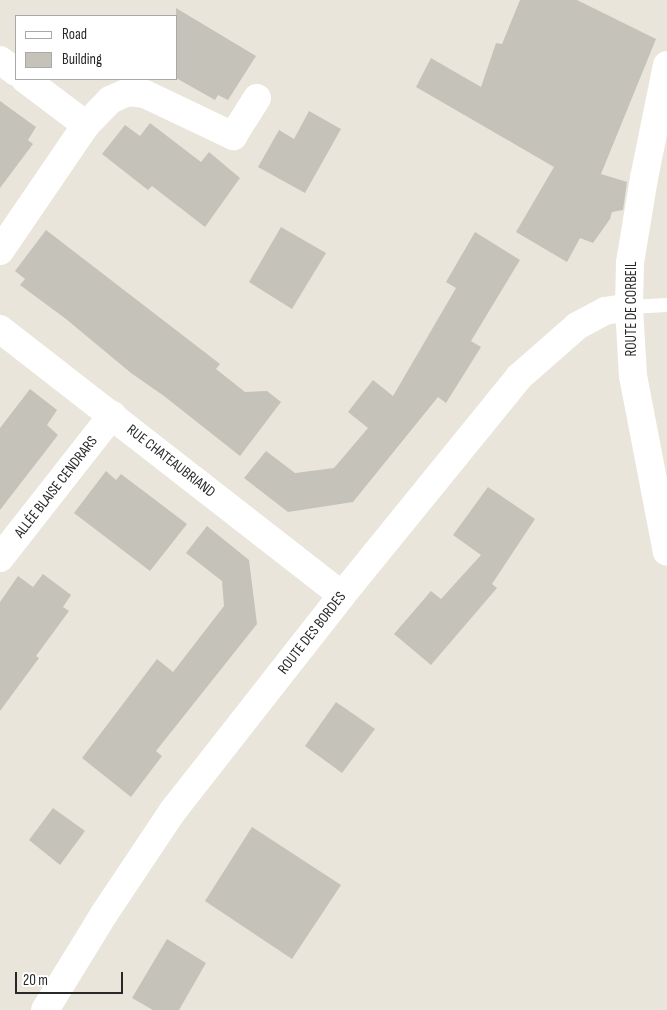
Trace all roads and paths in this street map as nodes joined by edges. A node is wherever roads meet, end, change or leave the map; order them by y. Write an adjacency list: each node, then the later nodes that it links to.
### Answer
1 (0, 60): 3 (street)
2 (667, 65): 9 (street, ROUTE DE CORBEIL)
3 (15, 71)
4 (26, 80): 6 (street)
5 (257, 98): 6 (street)
6 (86, 125): 7 (street)
7 (0, 252)
8 (667, 305): 9 (lane)
9 (630, 307): 12 (street, ROUTE DE CORBEIL); 14 (street, ROUTE DES BORDES)
10 (0, 329): 11 (street, RUE CHATEAUBRIAND)
11 (112, 415): 13 (street, ALLÉE BLAISE CENDRARS); 14 (street, RUE CHATEAUBRIAND)
12 (667, 552)
13 (0, 558)
14 (342, 595): 15 (street, ROUTE DES BORDES)
15 (45, 1010)

